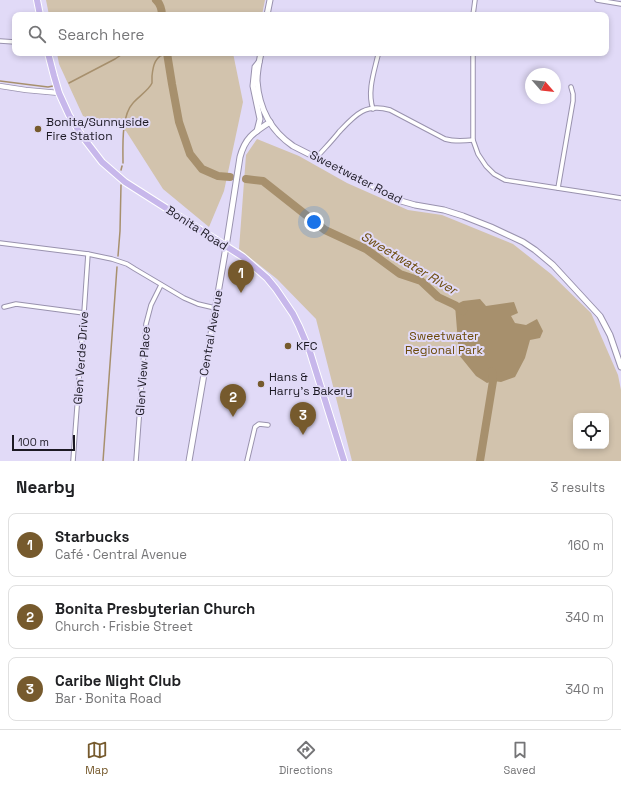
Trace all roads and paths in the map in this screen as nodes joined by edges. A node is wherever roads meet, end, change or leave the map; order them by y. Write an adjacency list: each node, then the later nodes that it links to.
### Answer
1 (37, 0): 6 (main road)
2 (270, 0): 7 (main road)
3 (475, 0): 8 (street)
4 (597, 0): 5 (street)
5 (621, 4)
6 (39, 12)
7 (268, 12)
8 (474, 12)
9 (0, 41): 10 (street)
10 (12, 42)
11 (49, 56): 18 (main road, Bonita Road)
12 (260, 56): 15 (main road, Sweetwater Road)
13 (378, 56): 19 (street)
14 (473, 56): 22 (street)
15 (259, 62): 20 (main road, Sweetwater Road); 21 (main road)
16 (0, 86): 18 (street)
17 (571, 87): 24 (street)
18 (59, 93): 27 (main road, Bonita Road)
19 (373, 109): 22 (street); 23 (street)
20 (270, 122): 21 (main road, Central Avenue); 23 (main road, Sweetwater Road)
21 (257, 131): 27 (main road, Central Avenue)
22 (473, 140): 24 (street)
23 (316, 158): 33 (main road, Sweetwater Road)
24 (558, 188): 25 (street)
25 (621, 198)
26 (0, 243): 28 (street)
27 (226, 247): 31 (main road, Central Avenue); 39 (main road, Bonita Road)
28 (88, 254): 29 (street); 32 (street, Glen Verde Drive)
29 (161, 285): 31 (street); 36 (street, Glen View Place)
30 (4, 307): 32 (street)
31 (215, 308): 37 (main road, Central Avenue)
32 (84, 314): 35 (street, Glen Verde Drive)
33 (621, 367)
34 (268, 425): 38 (street)
35 (72, 461)
36 (136, 461)
37 (189, 461)
38 (247, 461)
39 (344, 461)

